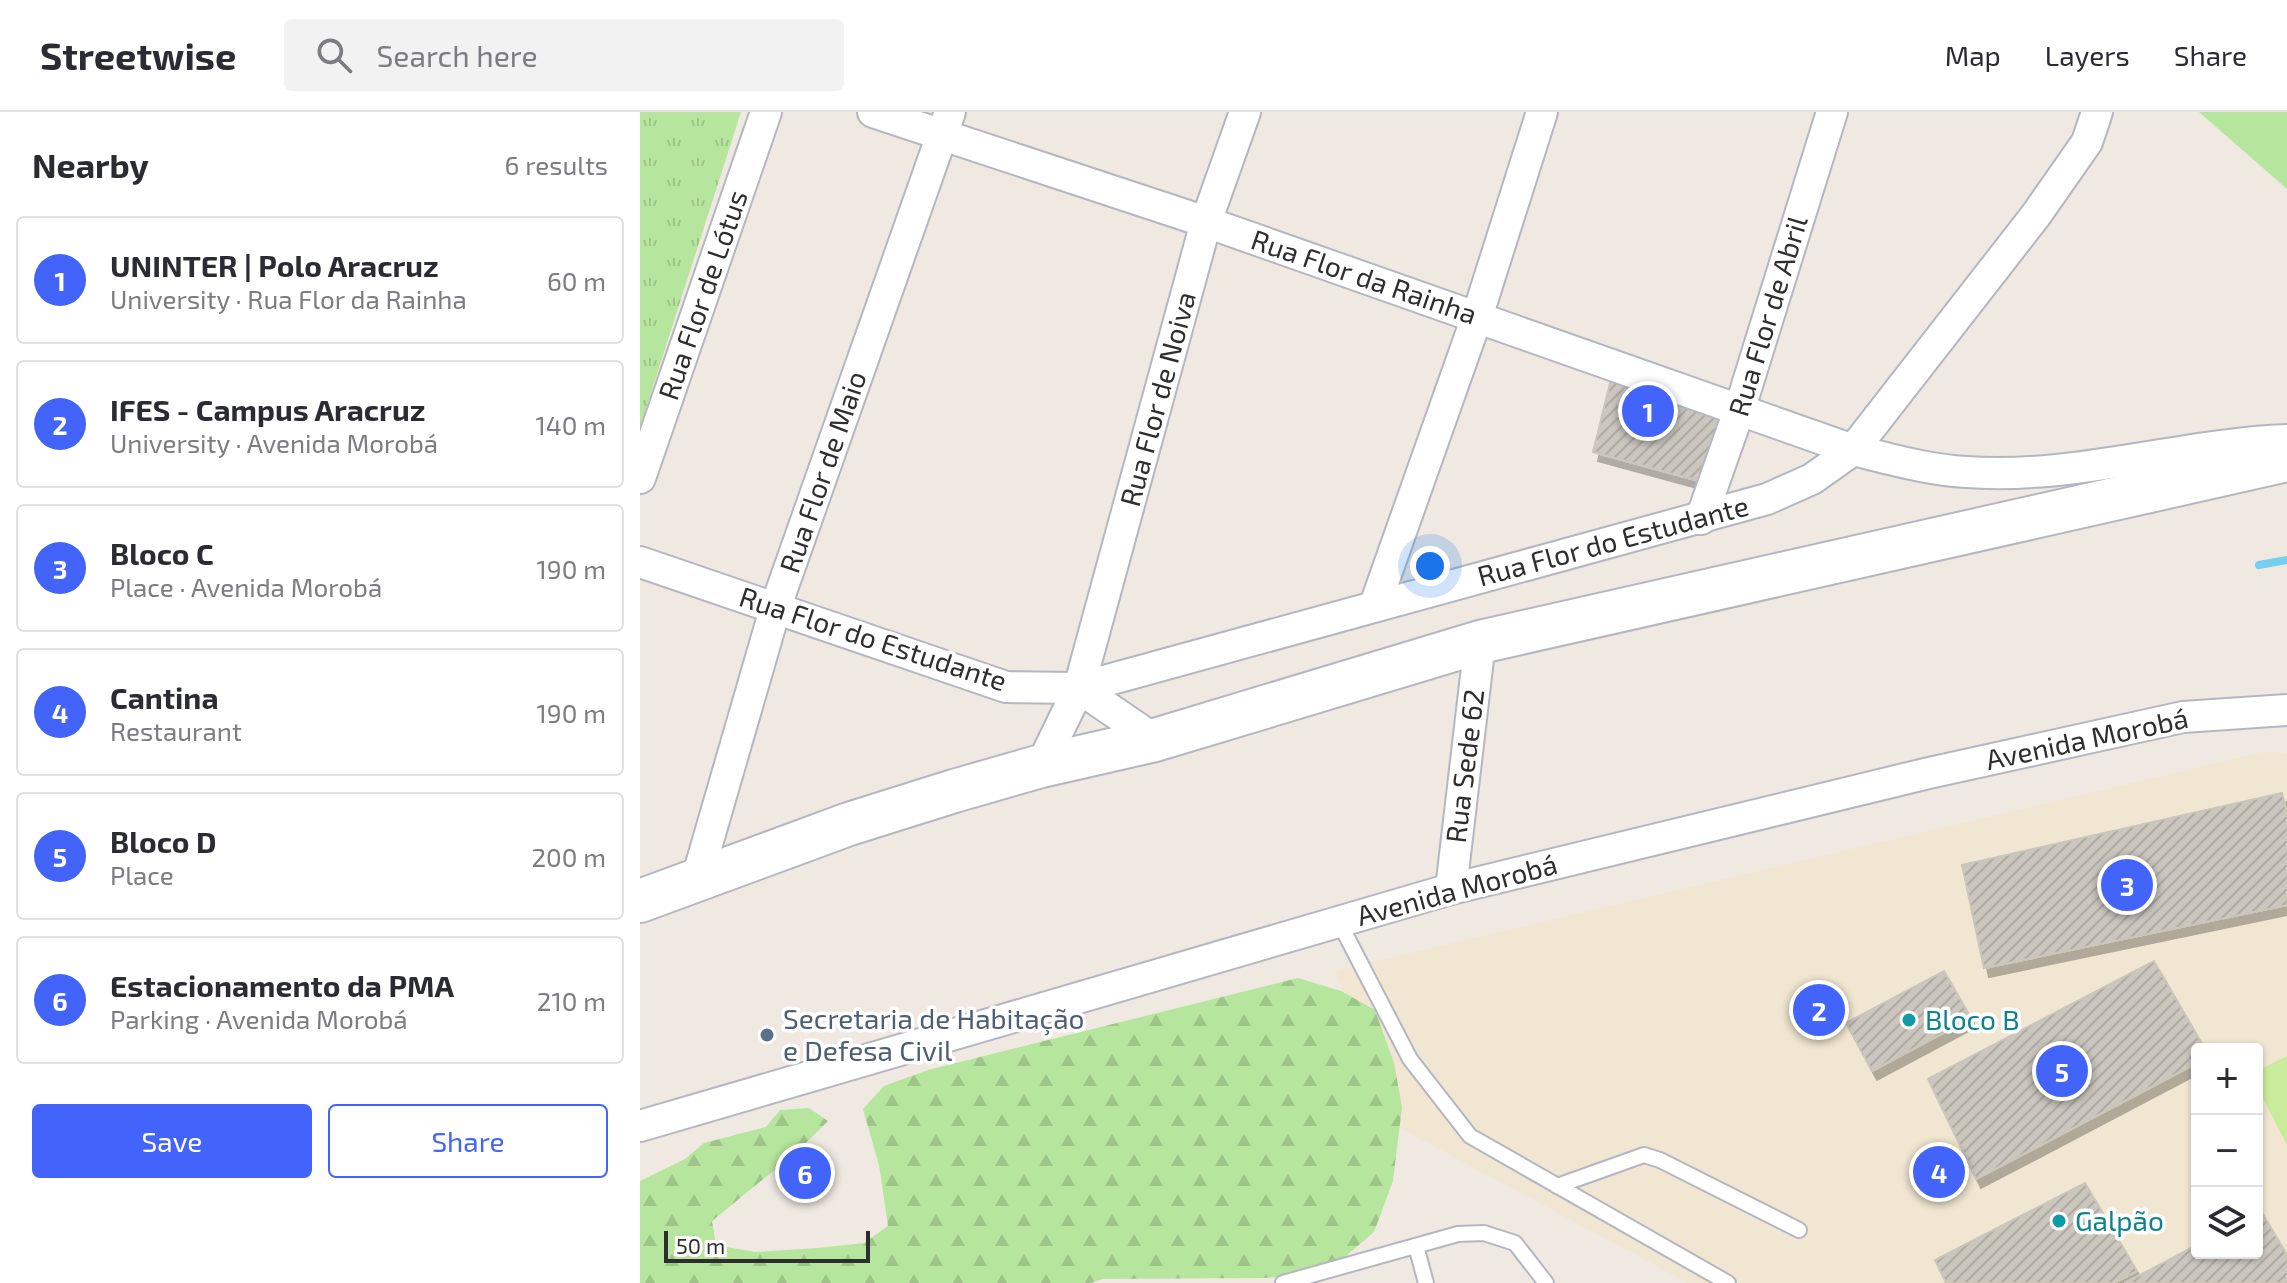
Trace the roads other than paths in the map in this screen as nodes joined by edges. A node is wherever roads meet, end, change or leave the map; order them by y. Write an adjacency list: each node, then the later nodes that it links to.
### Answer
1 (766, 112): 14 (street, Rua Flor de Lótus)
2 (873, 112): 7 (street, Rua Flor da Rainha)
3 (1245, 112): 8 (street, Rua Flor de Noiva)
4 (1542, 112): 9 (street)
5 (1832, 112): 10 (street, Rua Flor de Abril)
6 (2097, 112): 12 (street, Rua Flor do Estudante)
7 (946, 124): 8 (street, Rua Flor da Rainha); 18 (street, Rua Flor de Maio)
8 (1206, 222): 9 (street, Rua Flor da Rainha); 20 (street, Rua Flor de Noiva)
9 (1477, 317): 10 (street, Rua Flor da Rainha); 17 (street)
10 (1740, 408): 12 (street, Rua Flor da Rainha); 15 (street, Rua Flor de Abril)
11 (2287, 440): 12 (street, Rua Flor da Rainha)
12 (1853, 450): 15 (street, Rua Flor do Estudante)
13 (2287, 460): 19 (main road)
14 (640, 478)
15 (1701, 519): 17 (street, Rua Flor do Estudante)
16 (640, 562): 18 (street, Rua Flor do Estudante)
17 (1375, 605): 20 (street, Rua Flor do Estudante)
18 (776, 606): 20 (street, Rua Flor do Estudante); 24 (street, Rua Flor de Maio)
19 (1480, 642): 22 (main road); 25 (street, Rua Sede 62)
20 (1079, 688): 22 (street); 23 (street, Rua Flor de Noiva)
21 (2287, 710): 25 (street, Avenida Morobá)
22 (1155, 740): 23 (main road)
23 (1041, 766): 24 (main road)
24 (696, 882): 26 (main road)
25 (1451, 889): 27 (street, Avenida Morobá)
26 (640, 901)
27 (1339, 922): 28 (street, Avenida Morobá); 29 (lane)
28 (640, 1126)
29 (1557, 1186): 30 (lane); 35 (lane)
30 (1799, 1230)
31 (1416, 1246): 32 (lane); 33 (lane); 34 (lane)
32 (1283, 1283)
33 (1426, 1283)
34 (1546, 1283)
35 (1728, 1283)

